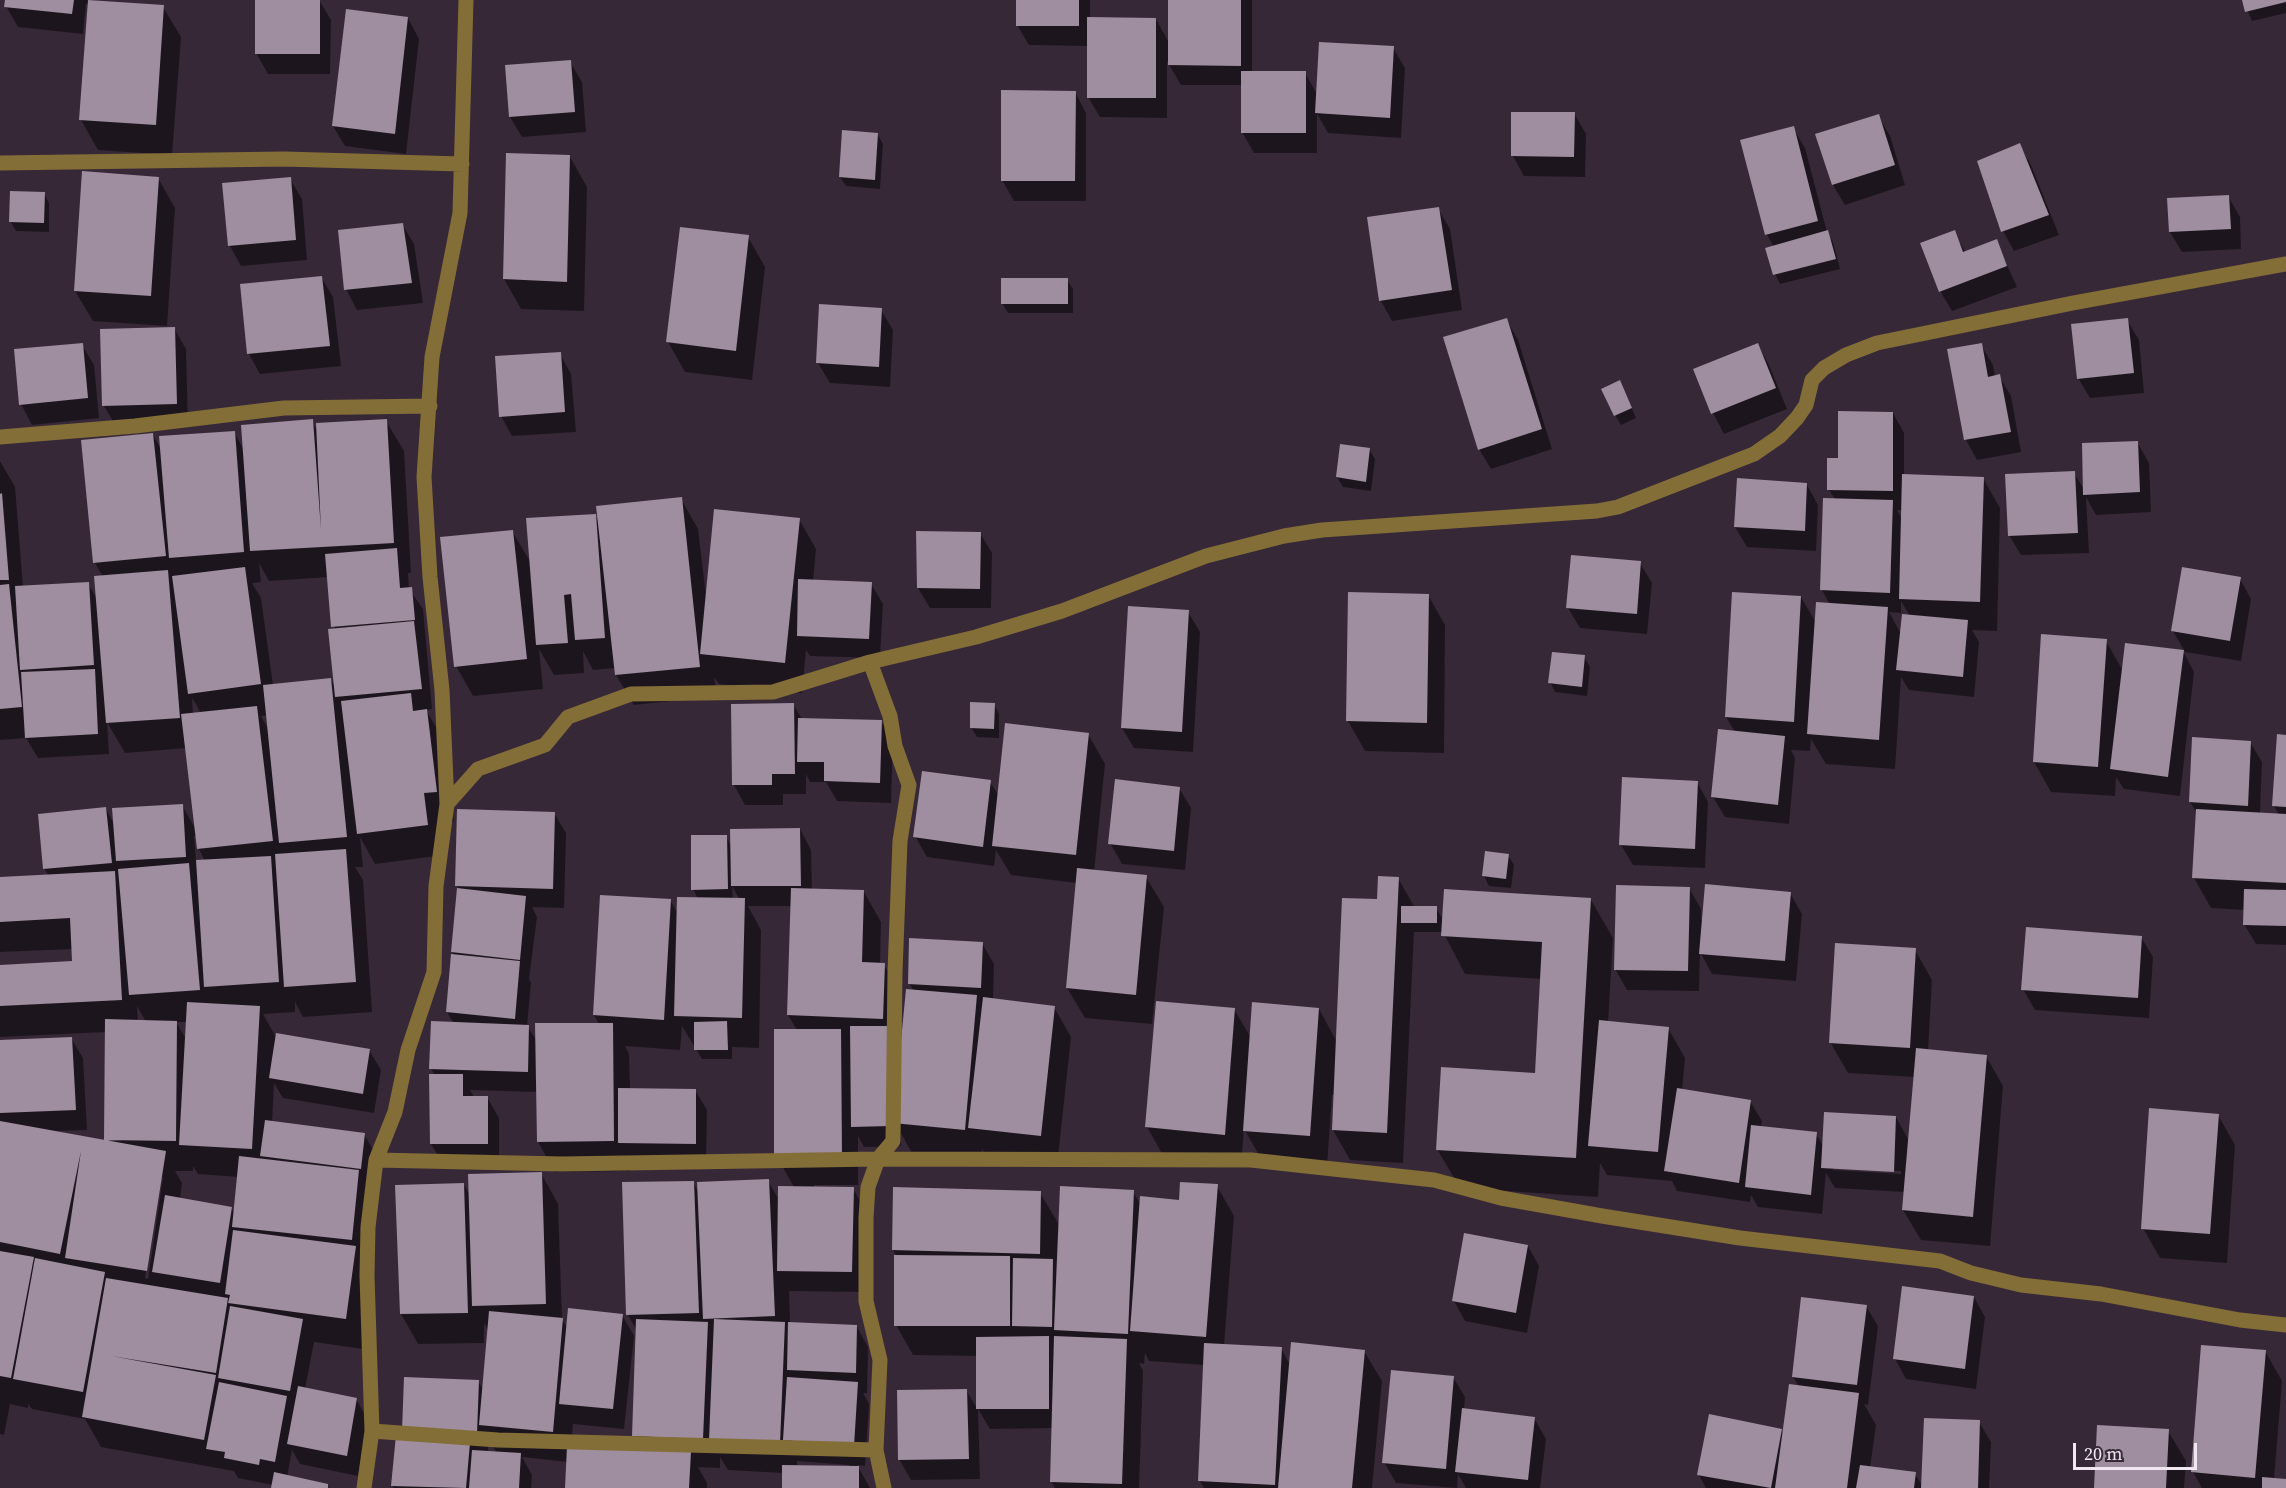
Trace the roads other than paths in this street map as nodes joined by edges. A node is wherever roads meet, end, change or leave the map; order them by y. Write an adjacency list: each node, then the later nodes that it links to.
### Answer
1 (466, 0): 3 (street)
2 (0, 164): 3 (street)
3 (462, 164): 5 (street)
4 (2286, 264): 7 (street)
5 (430, 406): 6 (street); 8 (street)
6 (0, 436)
7 (870, 662): 8 (street); 9 (street)
8 (447, 804): 10 (street)
9 (878, 1159): 10 (street); 11 (street); 13 (street)
10 (376, 1160): 12 (street)
11 (2286, 1325)
12 (372, 1431): 13 (street); 14 (street)
13 (876, 1450): 15 (street)
14 (364, 1488)
15 (884, 1488)

